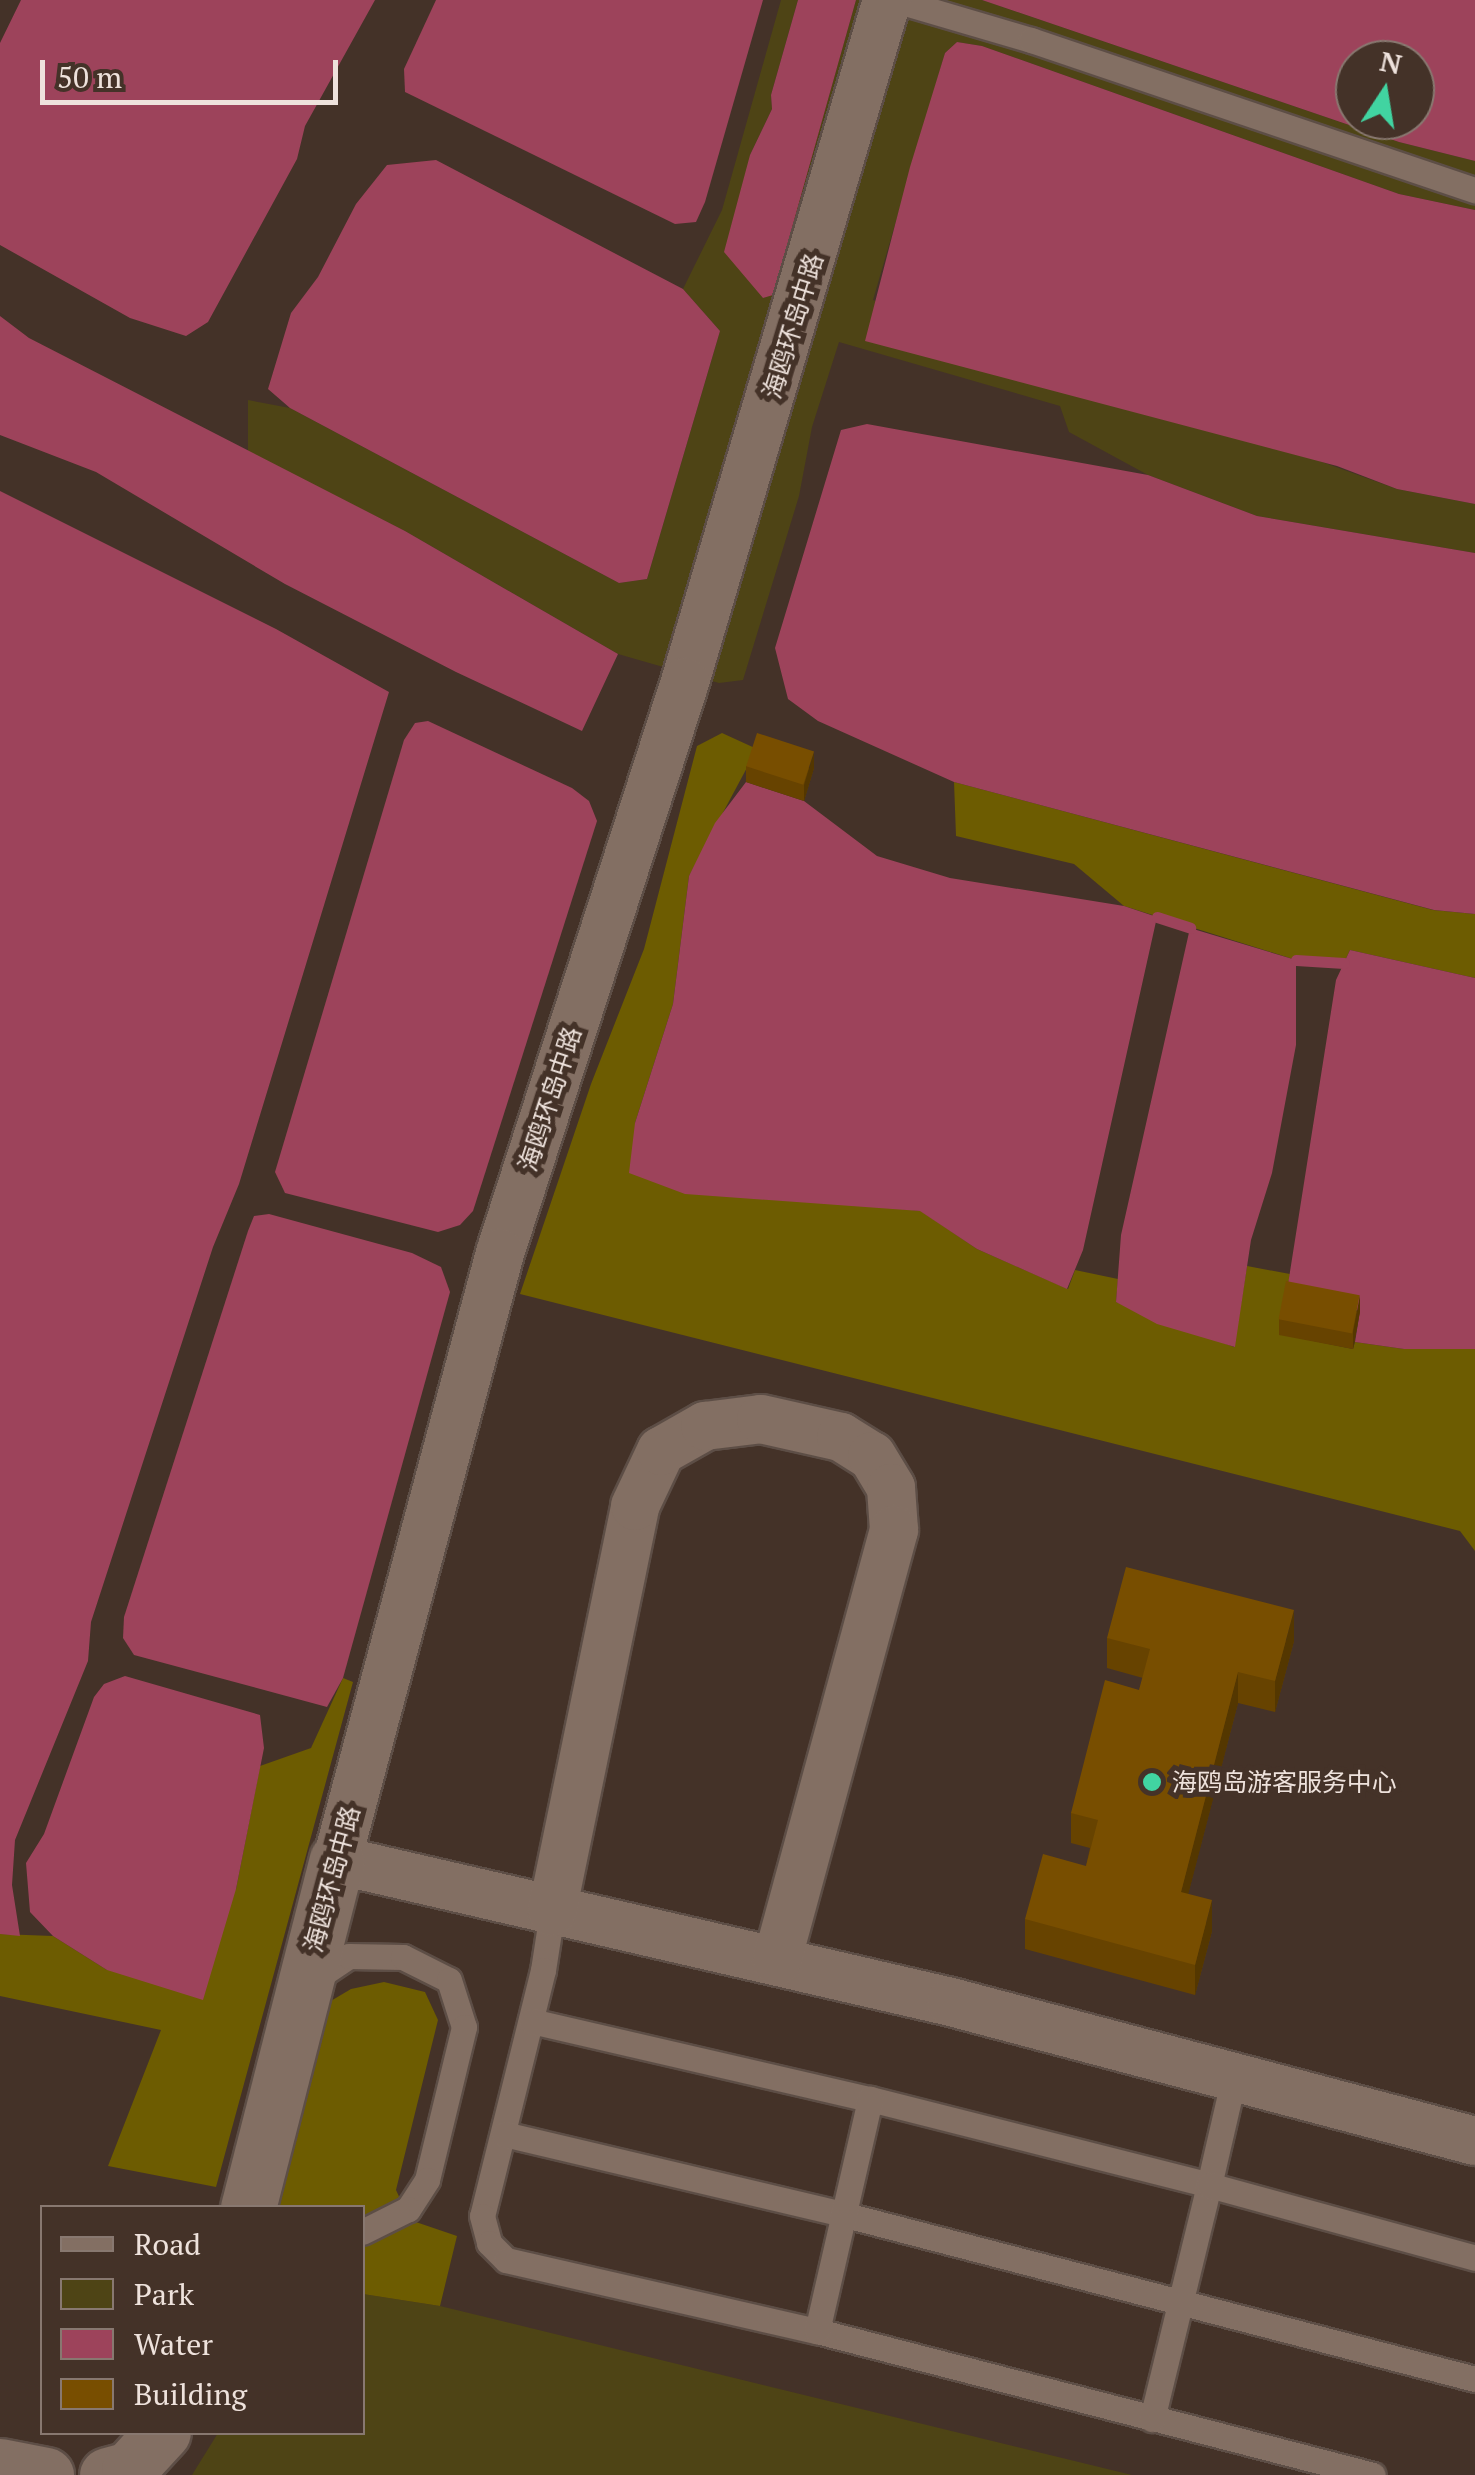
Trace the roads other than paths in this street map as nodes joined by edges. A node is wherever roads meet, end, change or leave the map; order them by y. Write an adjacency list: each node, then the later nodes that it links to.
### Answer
1 (891, 0): 2 (lane); 3 (street, 海鸥环岛中路)
2 (1475, 190)
3 (337, 1860): 4 (street); 6 (street, 海鸥环岛中路)
4 (552, 1912): 5 (street); 5 (street); 7 (lane)
5 (777, 1961): 8 (street)
6 (303, 1986): 13 (street, 海鸥环岛中路); 15 (lane)
7 (531, 2022): 9 (lane); 10 (lane)
8 (1234, 2077): 11 (street); 12 (lane)
9 (870, 2100): 12 (lane); 14 (lane)
10 (504, 2134): 14 (lane); 18 (lane)
11 (1475, 2141)
12 (1208, 2185): 16 (lane); 17 (lane)
13 (249, 2205)
14 (842, 2214): 17 (lane); 18 (lane)
15 (365, 2231)
16 (1475, 2258)
17 (1180, 2302): 19 (lane); 20 (lane)
18 (817, 2331): 20 (lane)
19 (1475, 2379)
20 (1152, 2419): 25 (lane)
21 (159, 2435): 24 (street)
22 (0, 2466): 23 (street)
23 (46, 2475)
24 (107, 2475)
25 (1373, 2475)

